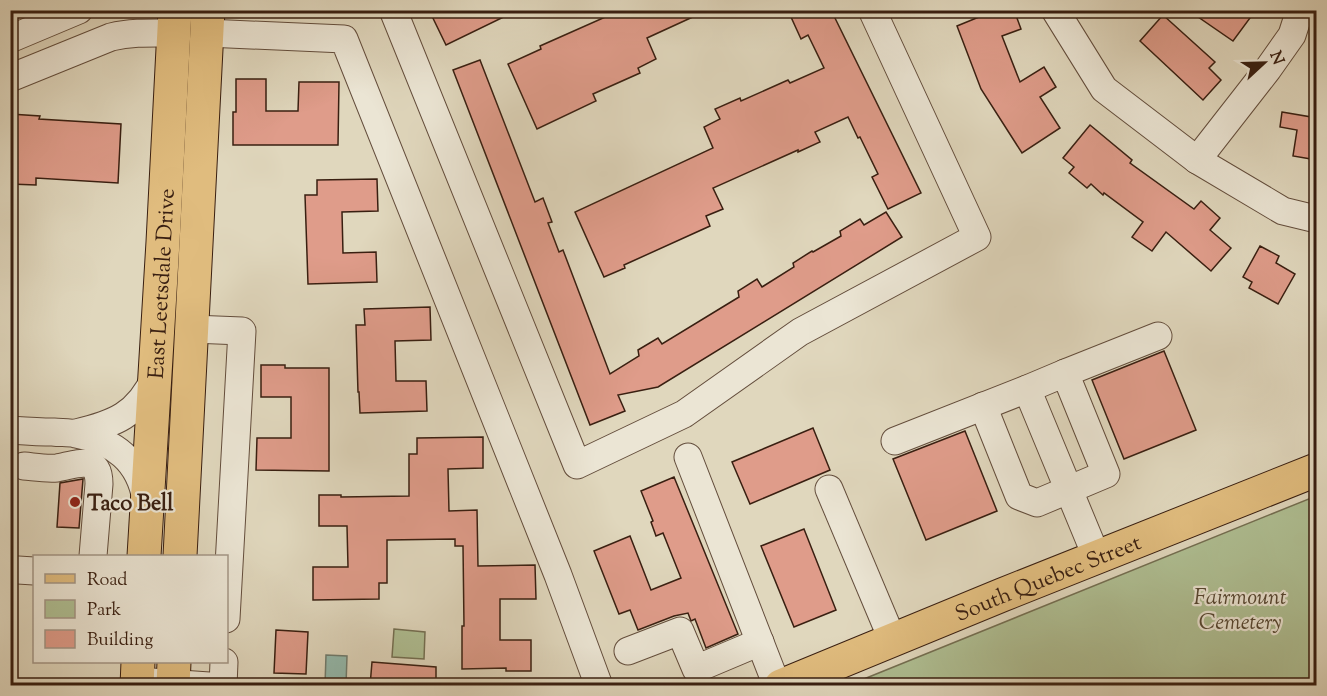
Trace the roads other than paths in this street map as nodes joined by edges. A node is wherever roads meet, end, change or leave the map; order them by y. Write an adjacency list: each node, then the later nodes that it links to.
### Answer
1 (79, 10): 6 (street)
2 (393, 10): 3 (street)
3 (872, 10)
4 (1055, 10): 11 (street)
5 (1300, 10): 11 (street)
6 (43, 17): 9 (street)
7 (174, 22): 10 (street); 16 (main road, East Leetsdale Drive)
8 (207, 22): 13 (main road, East Leetsdale Drive); 41 (street)
9 (10, 39)
10 (10, 78)
11 (1197, 160): 12 (street)
12 (1317, 219)
13 (192, 328): 30 (main road, East Leetsdale Drive); 32 (street)
14 (1158, 336): 15 (street)
15 (1065, 374): 17 (street); 26 (street)
16 (155, 377): 20 (street); 27 (main road, East Leetsdale Drive)
17 (1026, 389): 18 (street); 26 (street)
18 (983, 406): 21 (street); 26 (street)
19 (10, 430): 20 (street)
20 (76, 433): 27 (street)
21 (895, 441)
22 (687, 457): 34 (street)
23 (24, 466): 28 (street)
24 (1317, 470): 31 (main road, South Quebec Street)
25 (830, 489): 33 (street)
26 (1069, 490): 31 (street)
27 (147, 507): 29 (main road, East Leetsdale Drive)
28 (93, 555)
29 (144, 555)
30 (180, 555)
31 (1097, 558): 33 (main road, South Quebec Street)
32 (228, 583)
33 (893, 640): 42 (main road, South Quebec Street)
34 (760, 642): 35 (street); 42 (street)
35 (628, 651)
36 (224, 663): 40 (street)
37 (138, 676): 38 (street)
38 (173, 677): 39 (street)
39 (209, 686)
40 (223, 686)
41 (599, 686)
42 (779, 686)

